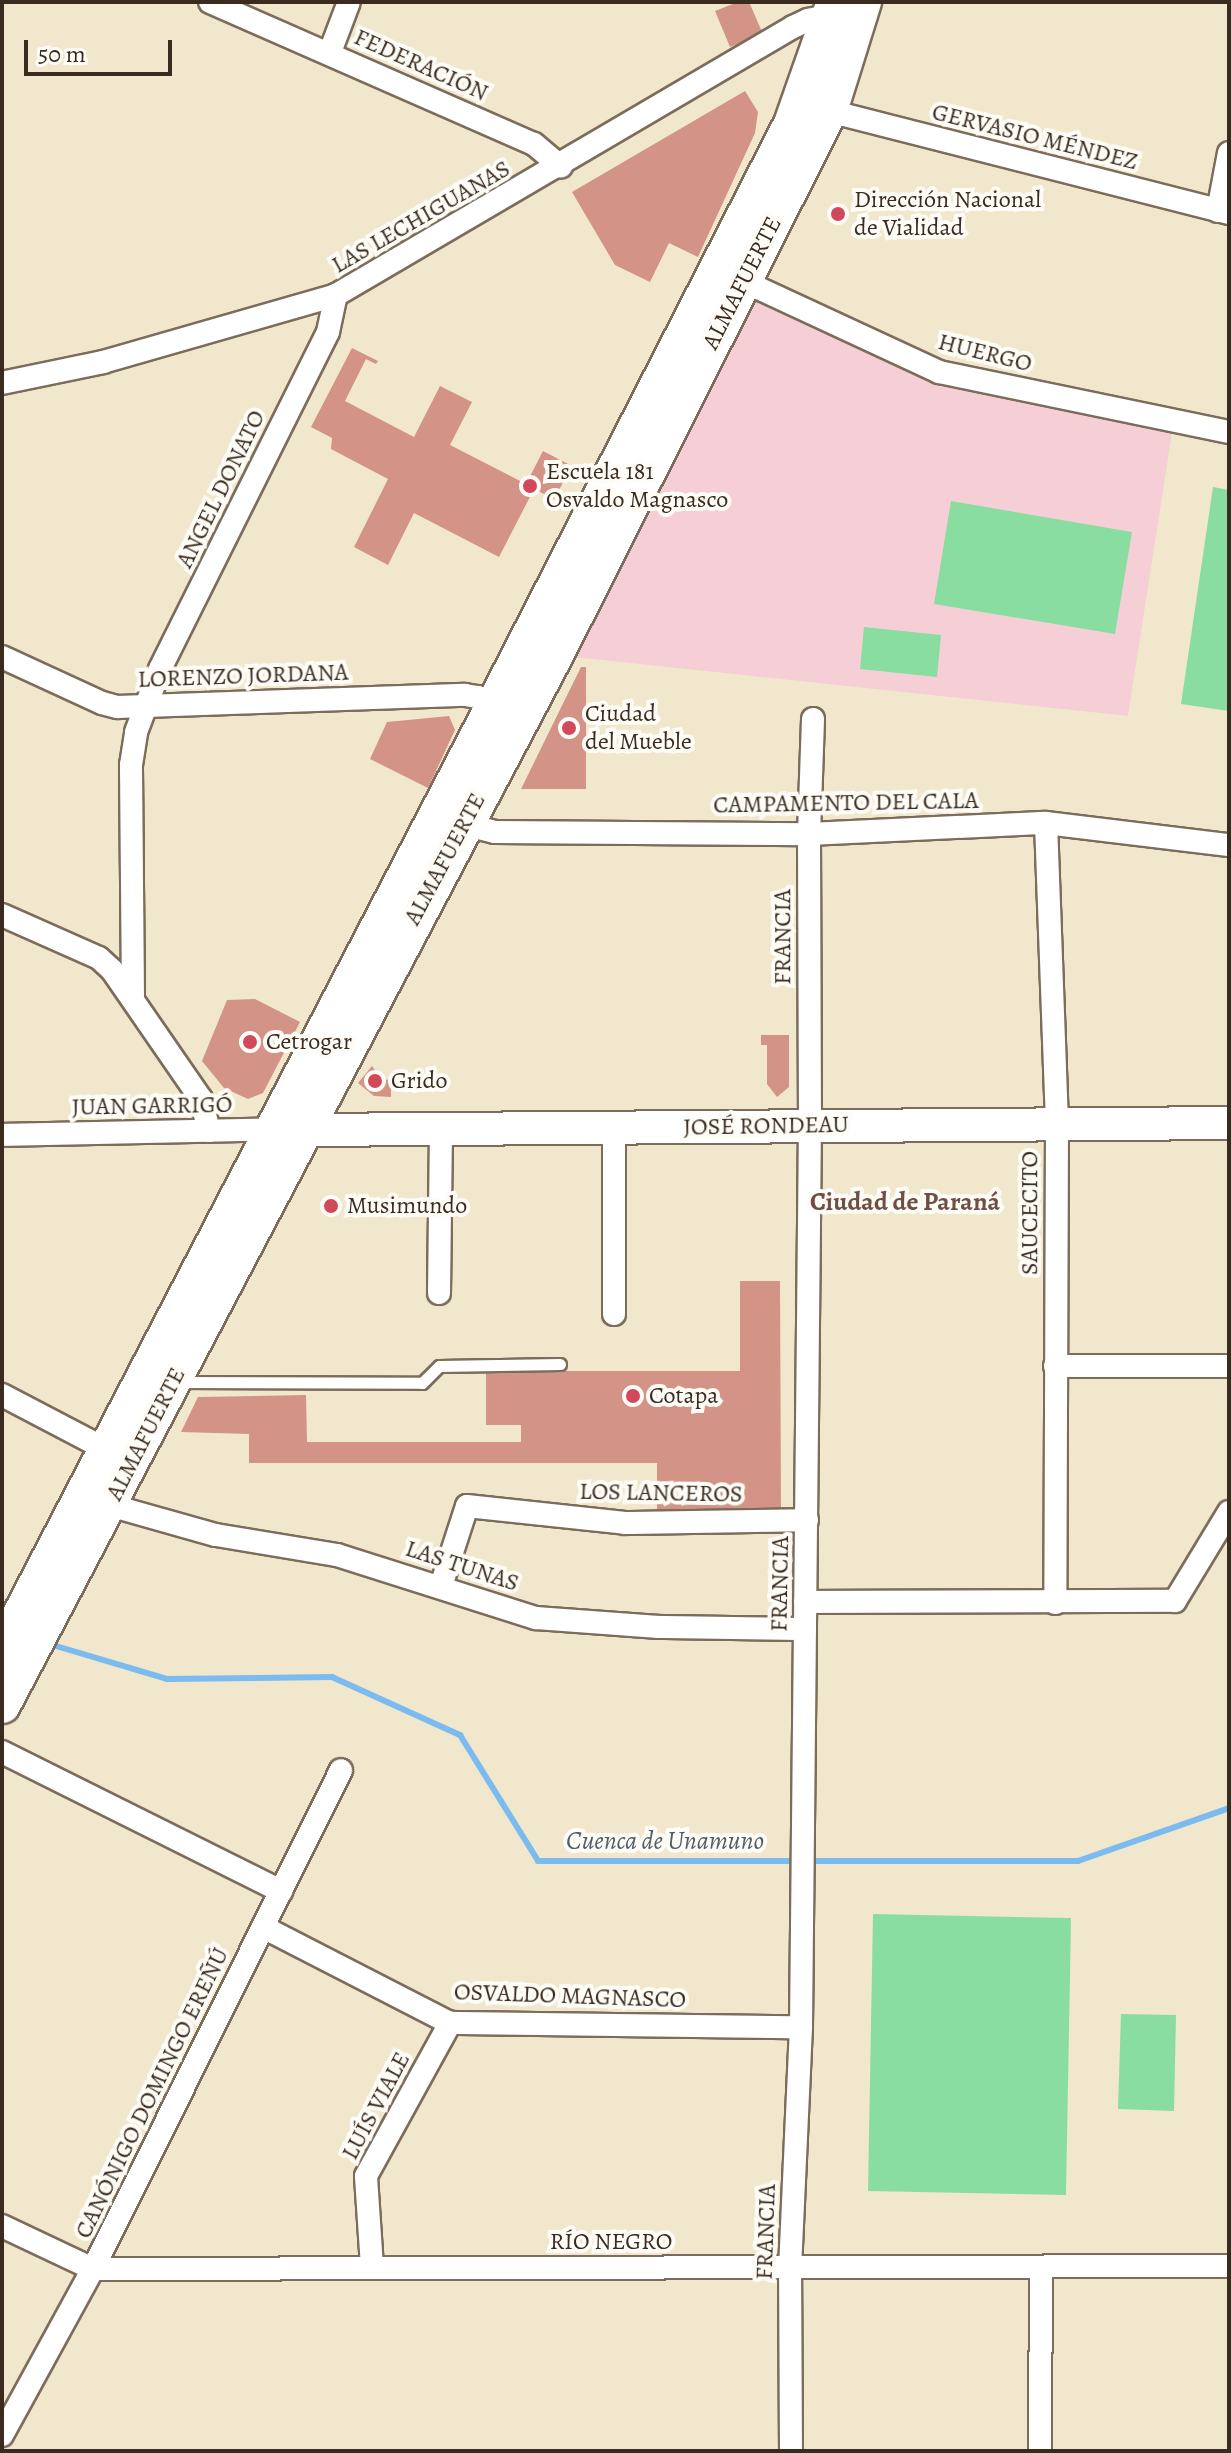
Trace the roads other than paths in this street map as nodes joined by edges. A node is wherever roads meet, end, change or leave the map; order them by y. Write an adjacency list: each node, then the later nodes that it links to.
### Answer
1 (210, 2): 4 (street, FEDERACIÓN)
2 (349, 2): 4 (street)
3 (843, 6): 5 (main road, ALMAFUERTE); 7 (street, LAS LECHIGUANAS); 15 (main road, ALMAFUERTE)
4 (330, 52): 7 (street, FEDERACIÓN)
5 (829, 111): 8 (street, GERVASIO MÉNDEZ); 9 (main road, ALMAFUERTE)
6 (1229, 153): 8 (street)
7 (561, 167): 10 (street, LAS LECHIGUANAS)
8 (1224, 212)
9 (743, 281): 12 (street, HUERGO); 18 (main road, ALMAFUERTE)
10 (336, 295): 11 (street, LAS LECHIGUANAS); 14 (street, ANGEL DONATO)
11 (2, 383)
12 (1229, 432)
13 (2, 657): 14 (street, LORENZO JORDANA)
14 (146, 706): 15 (street, LORENZO JORDANA); 22 (street, ANGEL DONATO)
15 (494, 706): 27 (main road, ALMAFUERTE)
16 (813, 719): 19 (street, FRANCIA)
17 (1046, 823): 19 (street, CAMPAMENTO DEL CALA); 20 (street, CAMPAMENTO DEL CALA); 25 (street, SAUCECITO)
18 (463, 824): 19 (street, CAMPAMENTO DEL CALA); 27 (main road, ALMAFUERTE)
19 (809, 834): 24 (street, FRANCIA)
20 (1229, 845)
21 (2, 915): 22 (street)
22 (133, 997): 29 (street)
23 (1229, 1123): 25 (street, JOSÉ RONDEAU)
24 (810, 1125): 25 (street, JOSÉ RONDEAU); 26 (street, JOSÉ RONDEAU); 41 (street, FRANCIA)
25 (1057, 1125): 34 (street, SAUCECITO)
26 (614, 1128): 28 (street, JOSÉ RONDEAU); 32 (street)
27 (289, 1130): 28 (street, JOSÉ RONDEAU); 29 (street, JUAN GARRIGÓ); 36 (main road, ALMAFUERTE); 38 (main road, ALMAFUERTE)
28 (441, 1130): 31 (street)
29 (209, 1131): 30 (street, JUAN GARRIGÓ)
30 (2, 1135)
31 (439, 1293)
32 (614, 1314)
33 (560, 1364): 36 (lane)
34 (1055, 1366): 35 (street); 44 (street, SAUCECITO)
35 (1229, 1366)
36 (173, 1382): 39 (main road, ALMAFUERTE)
37 (2, 1395): 38 (street)
38 (107, 1450): 46 (main road, ALMAFUERTE)
39 (109, 1505): 42 (street, LAS TUNAS); 47 (main road, ALMAFUERTE)
40 (1229, 1512): 44 (street)
41 (807, 1520): 42 (street, LOS LANCEROS); 43 (street, FRANCIA)
42 (441, 1586): 45 (street, LAS TUNAS)
43 (805, 1602): 44 (street); 45 (street, FRANCIA)
44 (1055, 1603)
45 (805, 1629): 53 (street, FRANCIA)
46 (2, 1651)
47 (2, 1705)
48 (2, 1752): 50 (street)
49 (341, 1770): 50 (street, CANÓNIGO DOMINGO EREÑÚ)
50 (281, 1891): 51 (street, CANÓNIGO DOMINGO EREÑÚ)
51 (263, 1927): 52 (street, OSVALDO MAGNASCO); 58 (street, CANÓNIGO DOMINGO EREÑÚ)
52 (450, 2023): 53 (street, OSVALDO MAGNASCO); 56 (street, LUÍS VIALE)
53 (801, 2027): 59 (street, FRANCIA)
54 (2, 2226): 58 (street, RÍO NEGRO)
55 (1229, 2266): 57 (street, RÍO NEGRO)
56 (372, 2267): 58 (street, RÍO NEGRO); 59 (street, RÍO NEGRO)
57 (1041, 2268): 59 (street, RÍO NEGRO); 62 (street)
58 (93, 2269): 60 (street, CANÓNIGO DOMINGO EREÑÚ)
59 (790, 2269): 61 (street, FRANCIA)
60 (2, 2435)
61 (791, 2451)
62 (1040, 2451)

